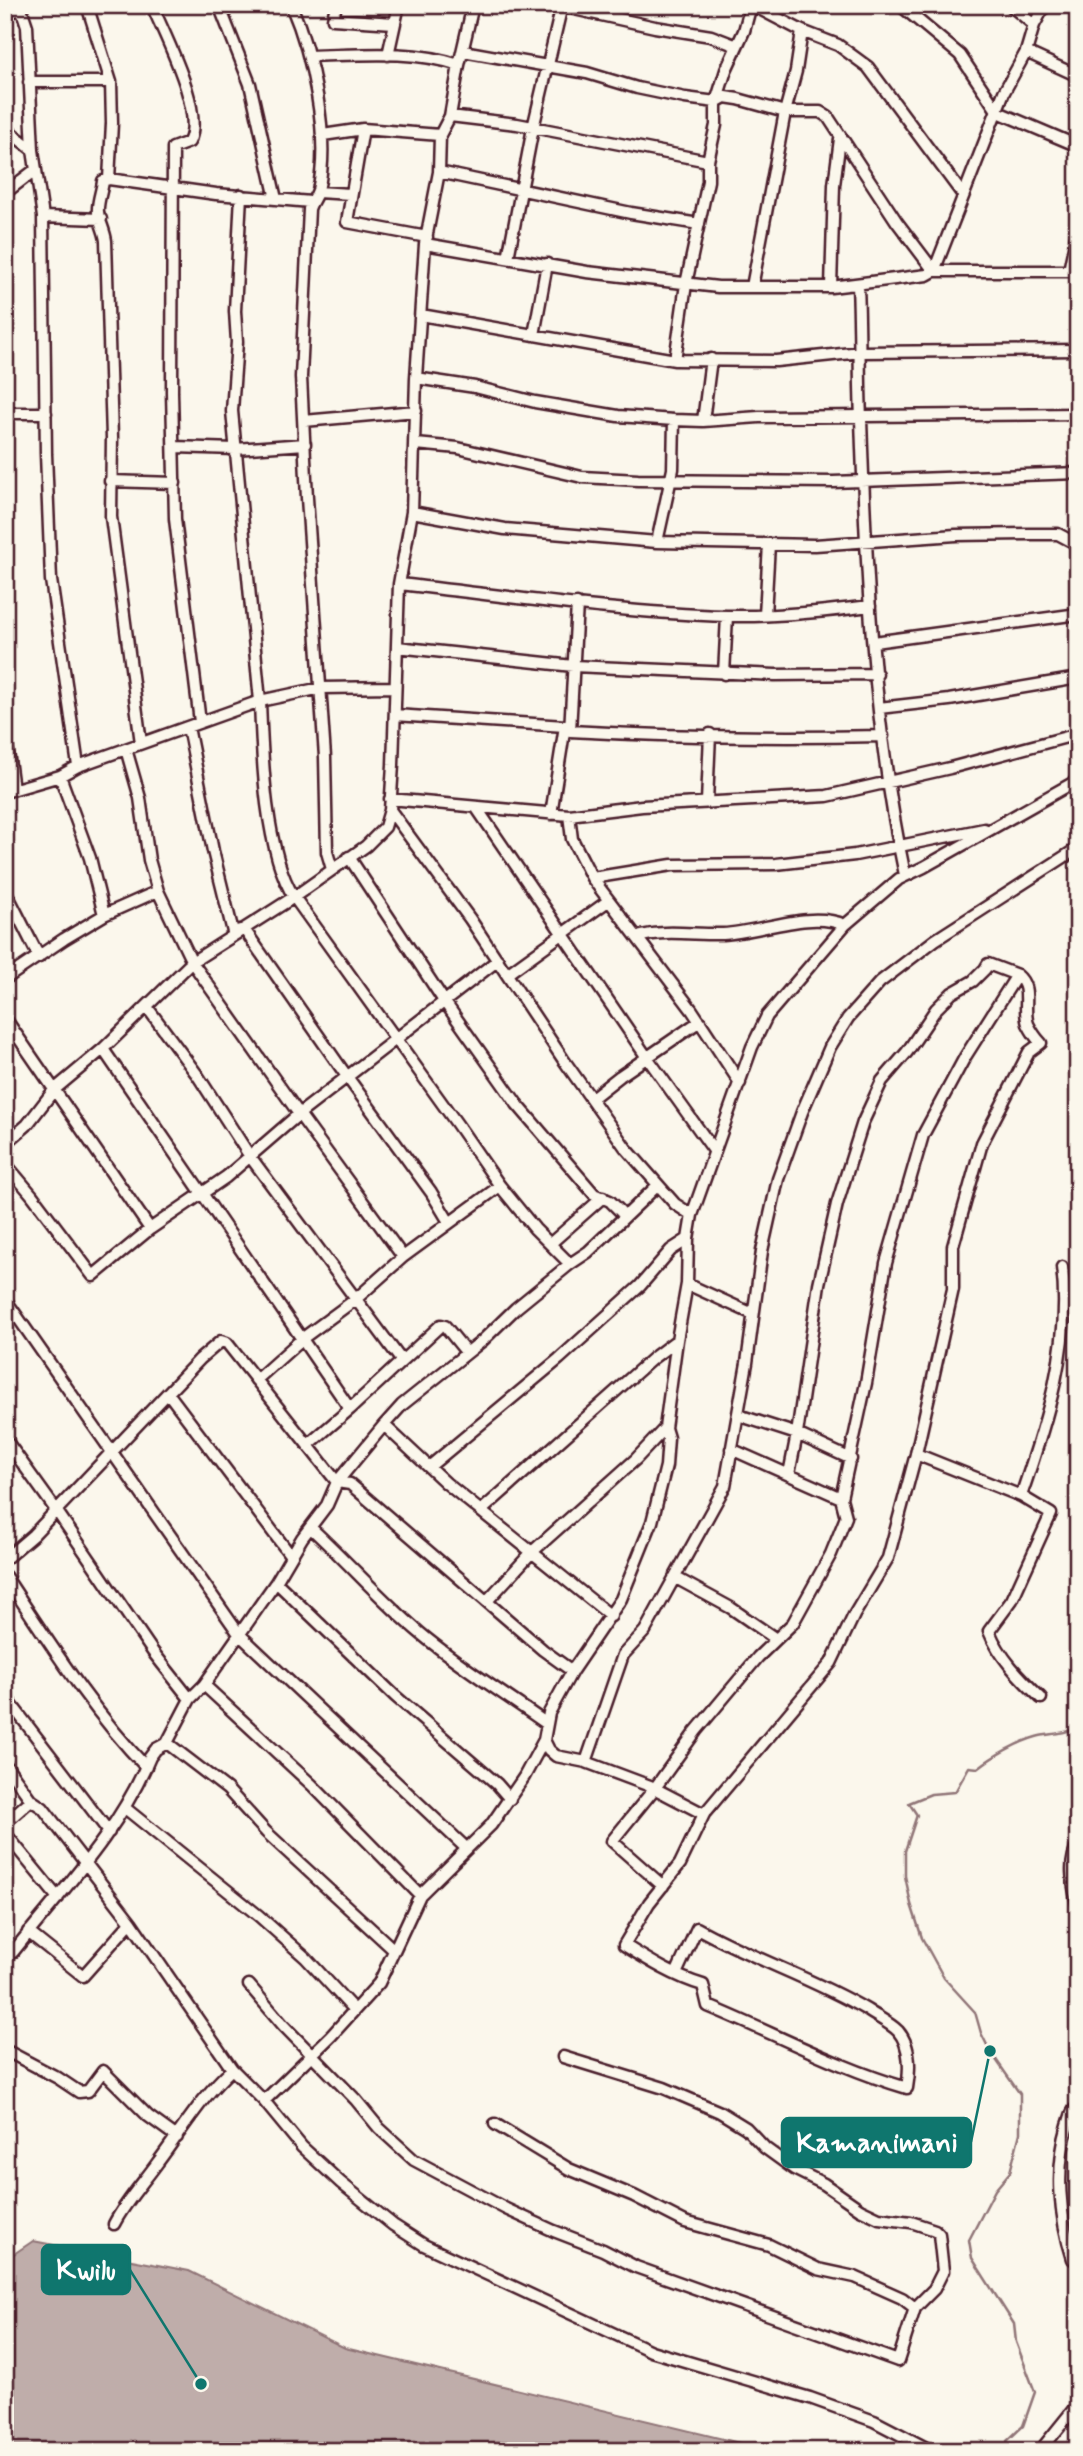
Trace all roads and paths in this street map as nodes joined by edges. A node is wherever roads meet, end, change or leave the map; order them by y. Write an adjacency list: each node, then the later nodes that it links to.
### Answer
1 (87, 5): 28 (street)
2 (152, 5): 45 (street)
3 (219, 5): 52 (street)
4 (291, 5): 23 (street)
5 (336, 5): 16 (street)
6 (399, 5): 16 (street)
7 (473, 5): 20 (street)
8 (556, 5): 13 (street)
9 (752, 5): 18 (street); 19 (street)
10 (900, 5): 31 (street)
11 (1010, 5): 17 (street)
12 (1045, 5): 17 (street)
13 (561, 6): 19 (street); 25 (street)
14 (21, 7): 15 (street); 27 (street)
15 (5, 13)
16 (394, 23): 22 (street)
17 (1034, 25): 21 (street)
18 (802, 31): 30 (street); 51 (street)
19 (737, 46): 29 (street)
20 (463, 51): 24 (street); 25 (street)
21 (1026, 52): 26 (street); 31 (street)
22 (388, 55): 23 (street); 24 (street)
23 (309, 56): 36 (street)
24 (458, 65): 32 (street)
25 (548, 66): 29 (street); 34 (street)
26 (1078, 75)
27 (29, 82): 28 (street); 40 (street)
28 (111, 82): 44 (street)
29 (716, 102): 30 (street); 41 (street)
30 (785, 112): 38 (street); 66 (street)
31 (998, 112): 39 (street); 51 (street)
32 (450, 116): 34 (street); 37 (street)
33 (5, 128): 40 (street)
34 (533, 128): 41 (street); 46 (street)
35 (363, 129): 36 (street); 37 (street); 49 (street)
36 (323, 135): 47 (street)
37 (440, 135): 43 (street)
38 (840, 138): 61 (street); 67 (street)
39 (1078, 146)
40 (33, 150): 42 (street)
41 (708, 161): 56 (street)
42 (35, 170): 48 (street); 54 (street)
43 (439, 172): 46 (street); 58 (street)
44 (109, 179): 45 (street); 55 (street)
45 (172, 187): 50 (street); 85 (street)
46 (522, 190): 56 (street); 59 (street)
47 (318, 192): 49 (street); 53 (street)
48 (5, 193)
49 (351, 194): 58 (street)
50 (241, 195): 52 (street); 86 (street)
51 (963, 195): 61 (street)
52 (276, 199): 53 (street)
53 (311, 202): 81 (street)
54 (43, 217): 55 (street); 76 (street)
55 (101, 219): 88 (street)
56 (699, 224): 64 (street)
57 (1078, 227): 62 (street)
58 (426, 241): 59 (street); 68 (street)
59 (508, 258): 60 (street)
60 (547, 264): 64 (street); 69 (street)
61 (934, 271): 62 (street); 65 (street)
62 (1075, 271): 63 (street)
63 (1078, 279)
64 (686, 284): 66 (street); 73 (street)
65 (858, 285): 67 (street); 71 (street)
66 (752, 287): 67 (street)
67 (831, 287)
68 (421, 315): 69 (street); 74 (street)
69 (534, 335): 73 (street)
70 (1078, 349): 71 (street)
71 (861, 352): 72 (street); 79 (street)
72 (711, 359): 73 (street); 82 (street)
73 (675, 360)
74 (416, 378): 75 (street); 80 (street)
75 (416, 411): 81 (street); 84 (street)
76 (46, 413): 77 (street); 123 (street)
77 (5, 414)
78 (1078, 414): 79 (street)
79 (860, 416): 82 (street); 90 (street)
80 (674, 420): 82 (street); 89 (street)
81 (304, 421): 83 (street)
82 (702, 421)
83 (305, 444): 86 (street); 110 (street)
84 (416, 444): 89 (street); 92 (street)
85 (175, 446): 86 (street); 91 (street)
86 (234, 449): 111 (street)
87 (1078, 473): 90 (street)
88 (110, 481): 91 (street); 121 (street)
89 (670, 481): 90 (street); 95 (street)
90 (864, 481): 93 (street)
91 (175, 483): 114 (street)
92 (412, 512): 95 (street); 97 (street)
93 (867, 541): 94 (street); 96 (street); 99 (street)
94 (1078, 541)
95 (657, 542): 96 (street)
96 (769, 544): 101 (street)
97 (399, 584): 98 (street); 104 (street)
98 (577, 604): 102 (street); 105 (street)
99 (870, 606): 101 (street); 103 (street)
100 (1078, 614): 103 (street)
101 (765, 615): 102 (street)
102 (727, 616): 106 (street)
103 (874, 642): 107 (street)
104 (397, 647): 105 (street); 109 (street)
105 (573, 666): 106 (street); 116 (street)
106 (724, 674): 107 (street)
107 (877, 674): 112 (street)
108 (1078, 678): 112 (street)
109 (395, 687): 110 (street); 113 (street)
110 (321, 688): 111 (street); 137 (street)
111 (260, 701): 114 (street); 142 (street)
112 (879, 708): 120 (street)
113 (395, 715): 116 (street); 129 (street)
114 (200, 722): 115 (street)
115 (188, 727): 121 (street); 146 (street)
116 (567, 728): 118 (street); 131 (street)
117 (5, 729): 127 (street)
118 (710, 734): 120 (street); 128 (street)
119 (1078, 734): 126 (street)
120 (883, 736): 126 (street)
121 (141, 743): 122 (street)
122 (126, 749): 123 (street); 141 (street)
123 (78, 766): 124 (street)
124 (60, 776): 127 (street); 144 (street)
125 (1078, 780): 133 (street)
126 (888, 782): 128 (street); 134 (street)
127 (9, 791)
128 (707, 802): 132 (street)
129 (390, 804): 130 (street); 136 (street); 150 (street)
130 (476, 807): 131 (street); 147 (street)
131 (551, 814): 132 (street)
132 (569, 814): 139 (street)
133 (995, 827): 134 (street); 138 (street)
134 (898, 846): 138 (street); 139 (street)
135 (1078, 848): 187 (street)
136 (349, 857): 137 (street); 155 (street)
137 (332, 869): 142 (street)
138 (905, 875): 145 (street)
139 (592, 878): 143 (street)
140 (5, 890): 149 (street)
141 (158, 891): 144 (street); 151 (street)
142 (294, 897): 146 (street); 159 (street)
143 (608, 901): 147 (street); 148 (street)
144 (104, 915): 149 (street)
145 (845, 925): 148 (street); 163 (street)
146 (244, 929): 151 (street); 162 (street)
147 (562, 936): 152 (street); 161 (street)
148 (637, 937): 158 (street)
149 (39, 957): 154 (street)
150 (498, 960): 152 (street); 155 (street)
151 (192, 962): 156 (street); 166 (street)
152 (507, 974): 165 (street)
153 (1017, 975): 198 (street); 203 (street); 204 (street)
154 (5, 979)
155 (444, 1001): 159 (street); 174 (street)
156 (147, 1007): 160 (street); 169 (street)
157 (5, 1018): 164 (street)
158 (700, 1021): 161 (street); 163 (street)
159 (396, 1039): 162 (street); 171 (street)
160 (103, 1049): 164 (street); 173 (street)
161 (647, 1058): 165 (street); 168 (street)
162 (348, 1078): 166 (street); 177 (street)
163 (740, 1083): 168 (street)
164 (54, 1090): 167 (street); 178 (street)
165 (592, 1098): 172 (street)
166 (299, 1114): 169 (street); 181 (street)
167 (5, 1144)
168 (715, 1152): 175 (street)
169 (249, 1155): 173 (street); 186 (street)
170 (5, 1163): 178 (street)
171 (499, 1186): 177 (street); 180 (street)
172 (657, 1186): 175 (street); 176 (street)
173 (201, 1192): 178 (street); 188 (street)
174 (604, 1197): 176 (street); 180 (street)
175 (692, 1215): 179 (street)
176 (625, 1216): 182 (street)
177 (449, 1222): 181 (street)
178 (149, 1229)
179 (688, 1238): 184 (street); 205 (street)
180 (551, 1243): 182 (street)
181 (403, 1257): 186 (street)
182 (570, 1264): 190 (street)
183 (1062, 1267): 208 (street)
184 (687, 1284): 187 (street); 189 (street)
185 (5, 1299): 202 (street)
186 (356, 1299): 188 (street); 191 (street)
187 (753, 1314): 195 (street)
188 (303, 1338): 192 (street); 194 (street)
189 (677, 1340): 197 (street); 211 (street)
190 (467, 1353): 191 (street); 196 (street)
191 (401, 1360): 194 (street)
192 (256, 1380): 193 (street); 200 (street)
193 (168, 1393): 202 (street); 214 (street)
194 (351, 1409): 200 (street)
195 (738, 1415): 198 (street); 201 (street)
196 (384, 1425): 205 (street); 207 (street)
197 (665, 1428): 213 (street); 220 (street)
198 (797, 1434): 204 (street); 206 (street)
199 (5, 1439): 210 (street)
200 (308, 1445): 207 (street)
201 (731, 1449): 206 (street); 217 (street)
202 (111, 1452): 210 (street); 221 (street)
203 (916, 1454): 208 (street); 238 (street)
204 (851, 1459): 209 (street)
205 (429, 1467): 211 (street)
206 (789, 1474): 209 (street)
207 (337, 1482): 212 (street); 219 (street)
208 (1021, 1496): 226 (street)
209 (841, 1499): 222 (street)
210 (56, 1510): 215 (street); 227 (street)
211 (481, 1511): 213 (street)
212 (310, 1528): 214 (street); 228 (street)
213 (532, 1552): 219 (street); 220 (street)
214 (291, 1556): 218 (street)
215 (5, 1559)
216 (5, 1576): 233 (street)
217 (676, 1578): 222 (street); 231 (street)
218 (276, 1582): 221 (street); 235 (street)
219 (487, 1601): 223 (street)
220 (611, 1616): 223 (street)
221 (239, 1634): 224 (street); 243 (street)
222 (776, 1639): 234 (street)
223 (572, 1671): 228 (street)
224 (204, 1685): 227 (street); 246 (street)
225 (5, 1696): 240 (street)
226 (1041, 1698)
227 (190, 1699): 230 (street)
228 (547, 1724): 229 (street)
229 (544, 1740): 231 (street); 235 (street)
230 (167, 1743): 233 (street); 252 (street)
231 (586, 1762): 234 (street)
232 (5, 1764): 236 (street)
233 (146, 1767): 237 (street)
234 (655, 1788): 238 (street); 245 (street)
235 (510, 1799): 243 (street)
236 (31, 1800): 239 (street); 244 (street)
237 (125, 1808): 240 (street); 255 (street)
238 (704, 1814): 245 (street)
239 (5, 1824)
240 (109, 1832): 244 (street)
241 (5, 1833): 247 (street)
242 (1078, 1845): 248 (street)
243 (466, 1848): 246 (street)
244 (86, 1864): 247 (street); 249 (street)
245 (663, 1886): 253 (street)
246 (420, 1895): 252 (street)
247 (58, 1898): 250 (street)
248 (1078, 1908)
249 (131, 1922): 250 (street); 259 (street)
250 (28, 1932): 251 (street)
251 (5, 1948)
252 (394, 1950): 255 (street)
253 (676, 1974): 253 (street)
254 (249, 1985): 257 (street)
255 (354, 2010): 257 (street)
256 (5, 2050): 263 (street)
257 (310, 2054): 260 (street); 266 (street)
258 (563, 2057): 266 (street)
259 (233, 2069): 260 (street); 263 (street)
260 (264, 2101): 268 (street)
261 (1078, 2106): 265 (street)
262 (495, 2124): 266 (street)
263 (177, 2137): 264 (street)
264 (114, 2224)
265 (1073, 2259)
266 (915, 2308)
267 (1078, 2404): 269 (street)
268 (932, 2451)
269 (1040, 2451)

